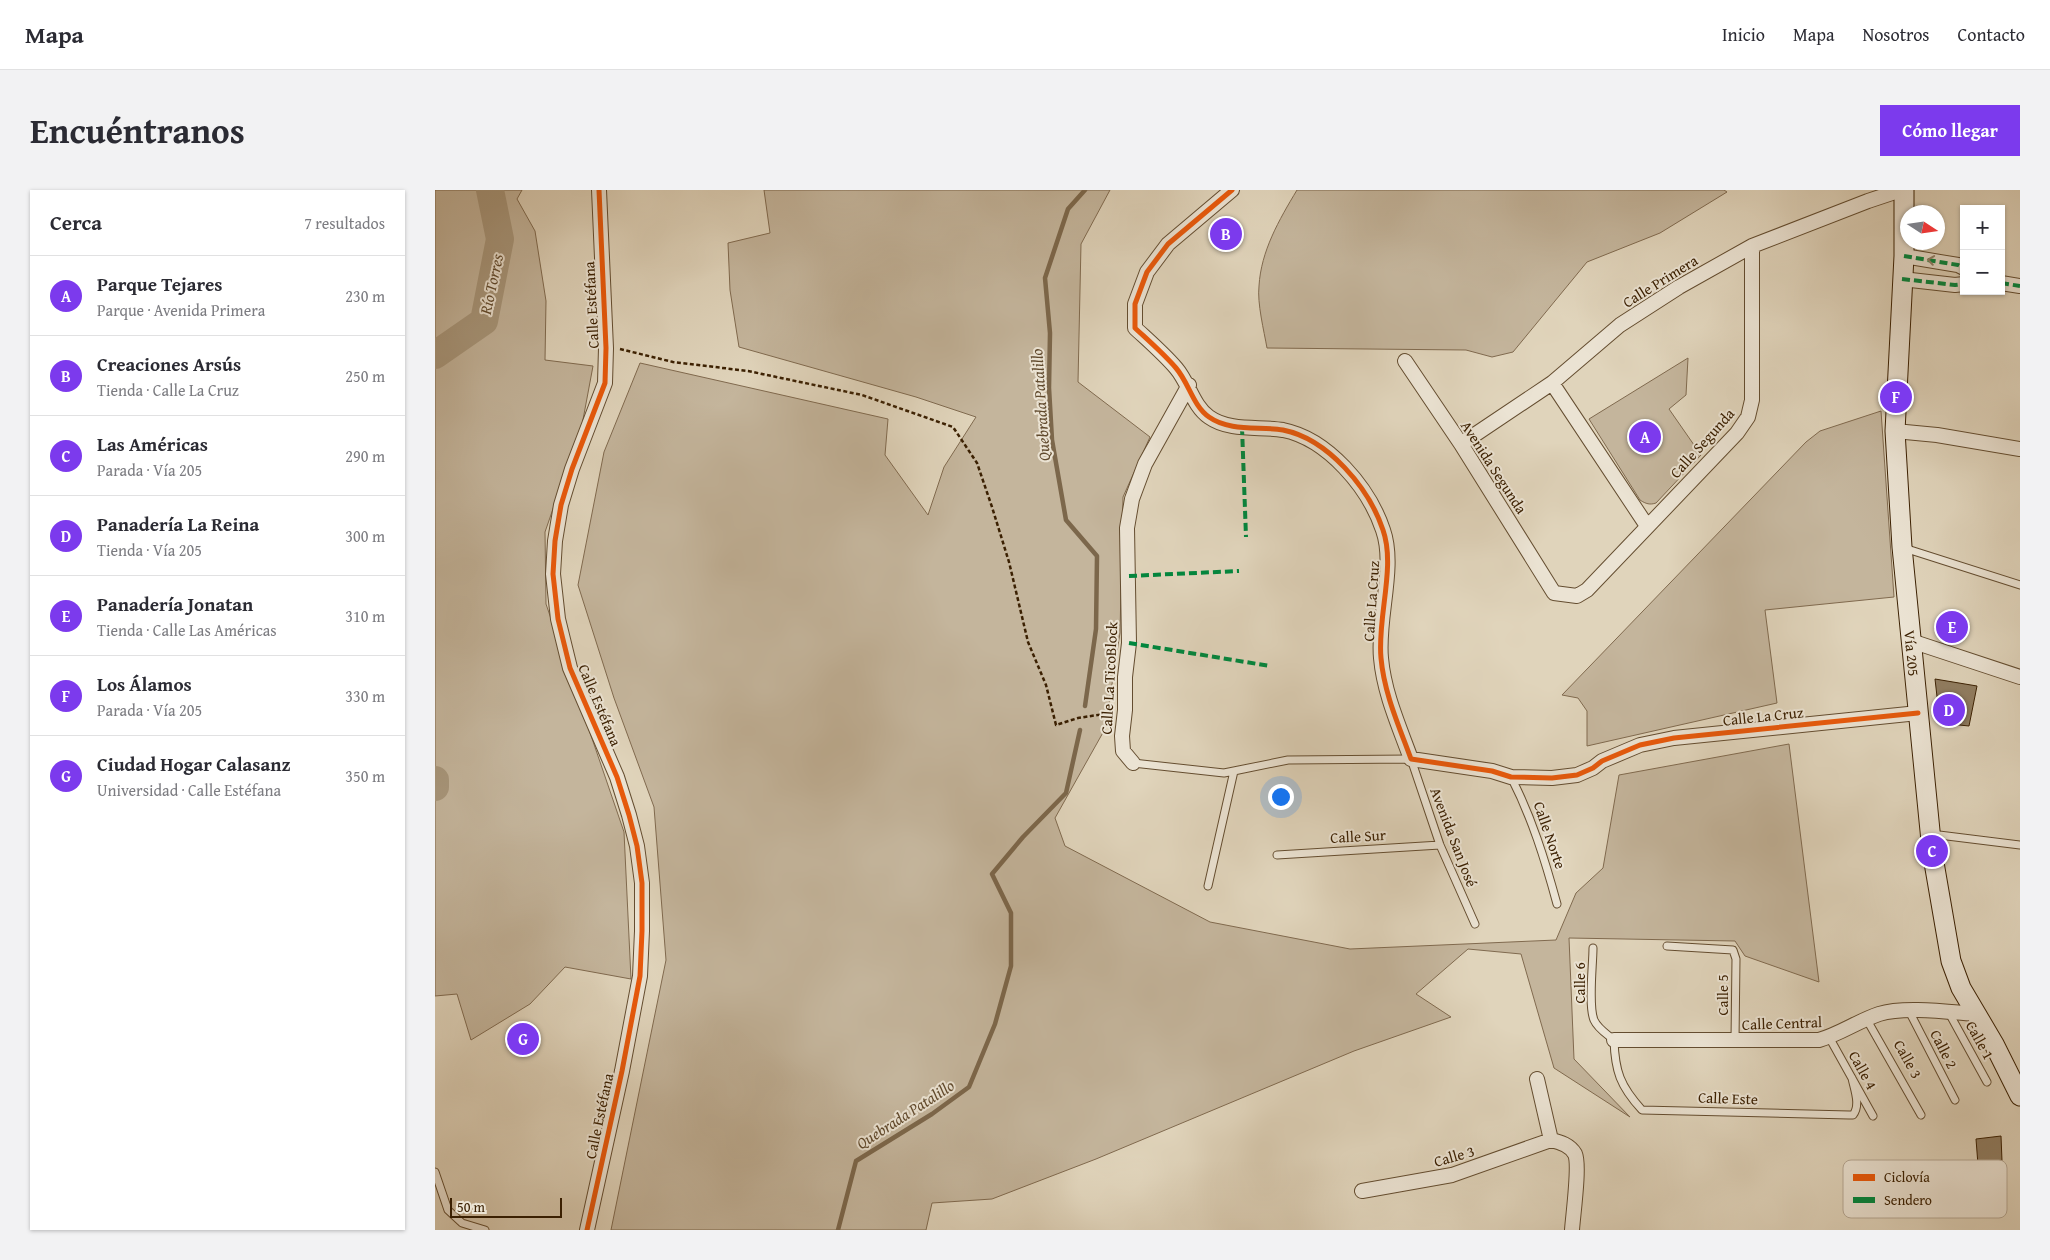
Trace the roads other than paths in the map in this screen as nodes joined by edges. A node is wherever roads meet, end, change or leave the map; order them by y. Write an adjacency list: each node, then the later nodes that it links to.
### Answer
1 (599, 190): 55 (street, Calle Estéfana)
2 (1232, 190): 13 (street, Calle La Cruz)
3 (1903, 190): 4 (street, Calle Primera); 5 (main road, Vía 205)
4 (1752, 246): 12 (street, Calle Primera); 17 (street, Calle Segunda)
5 (1904, 256): 6 (street, one-way to 5); 7 (main road, Vía 205)
6 (1960, 265)
7 (1902, 279): 8 (street); 14 (main road, Vía 205)
8 (1960, 284)
9 (2005, 284): 10 (street)
10 (2020, 286)
11 (1405, 361): 15 (street, Avenida Segunda)
12 (1552, 383): 15 (street, Calle Primera); 17 (street)
13 (1189, 385): 24 (street, Calle La Cruz); 25 (street, Calle La TicoBlock)
14 (1895, 431): 16 (street); 18 (main road, Vía 205)
15 (1461, 444): 20 (street, Avenida Segunda)
16 (2020, 449)
17 (1647, 526): 20 (street, Calle Segunda)
18 (1902, 547): 19 (lane); 21 (main road, Vía 205)
19 (2020, 585)
20 (1554, 593)
21 (1911, 641): 22 (street); 23 (main road, Vía 205)
22 (2020, 677)
23 (1918, 713): 27 (street, Calle La Cruz); 28 (main road, Vía 205)
24 (1411, 759): 26 (lane, Calle La TicoBlock); 27 (street, Calle La Cruz); 29 (lane, Avenida San José)
25 (1133, 763): 26 (lane, Calle La TicoBlock)
26 (1234, 771): 32 (lane)
27 (1511, 777): 33 (lane, Calle Norte)
28 (1930, 834): 30 (lane); 39 (main road, Vía 205)
29 (1440, 845): 31 (lane, Calle Sur); 34 (lane, Avenida San José)
30 (2020, 845)
31 (1277, 855)
32 (1208, 886)
33 (1557, 904)
34 (1475, 924)
35 (1667, 946): 43 (lane, Calle 5)
36 (1593, 948): 42 (lane, Calle 6)
37 (1909, 1011): 38 (street, Calle Central); 40 (street, Calle Central); 48 (lane, Calle 2)
38 (1949, 1012): 39 (street, Calle Central); 46 (lane, Calle 1)
39 (1976, 1014): 47 (main road, Vía 205)
40 (1867, 1020): 41 (street, Calle Central); 49 (lane, Calle 3)
41 (1829, 1037): 43 (street, Calle Central); 44 (lane, Calle 4)
42 (1614, 1040): 43 (street, Calle Central); 44 (lane, Calle Este)
43 (1735, 1041)
44 (1852, 1078): 50 (lane, Calle 4)
45 (1537, 1079): 51 (street)
46 (1987, 1082)
47 (2020, 1096)
48 (1955, 1100)
49 (1921, 1115)
50 (1873, 1116)
51 (1551, 1140): 53 (street, Calle 3); 56 (street)
52 (435, 1172): 54 (lane)
53 (1362, 1191)
54 (485, 1230)
55 (587, 1230)
56 (1572, 1230)

